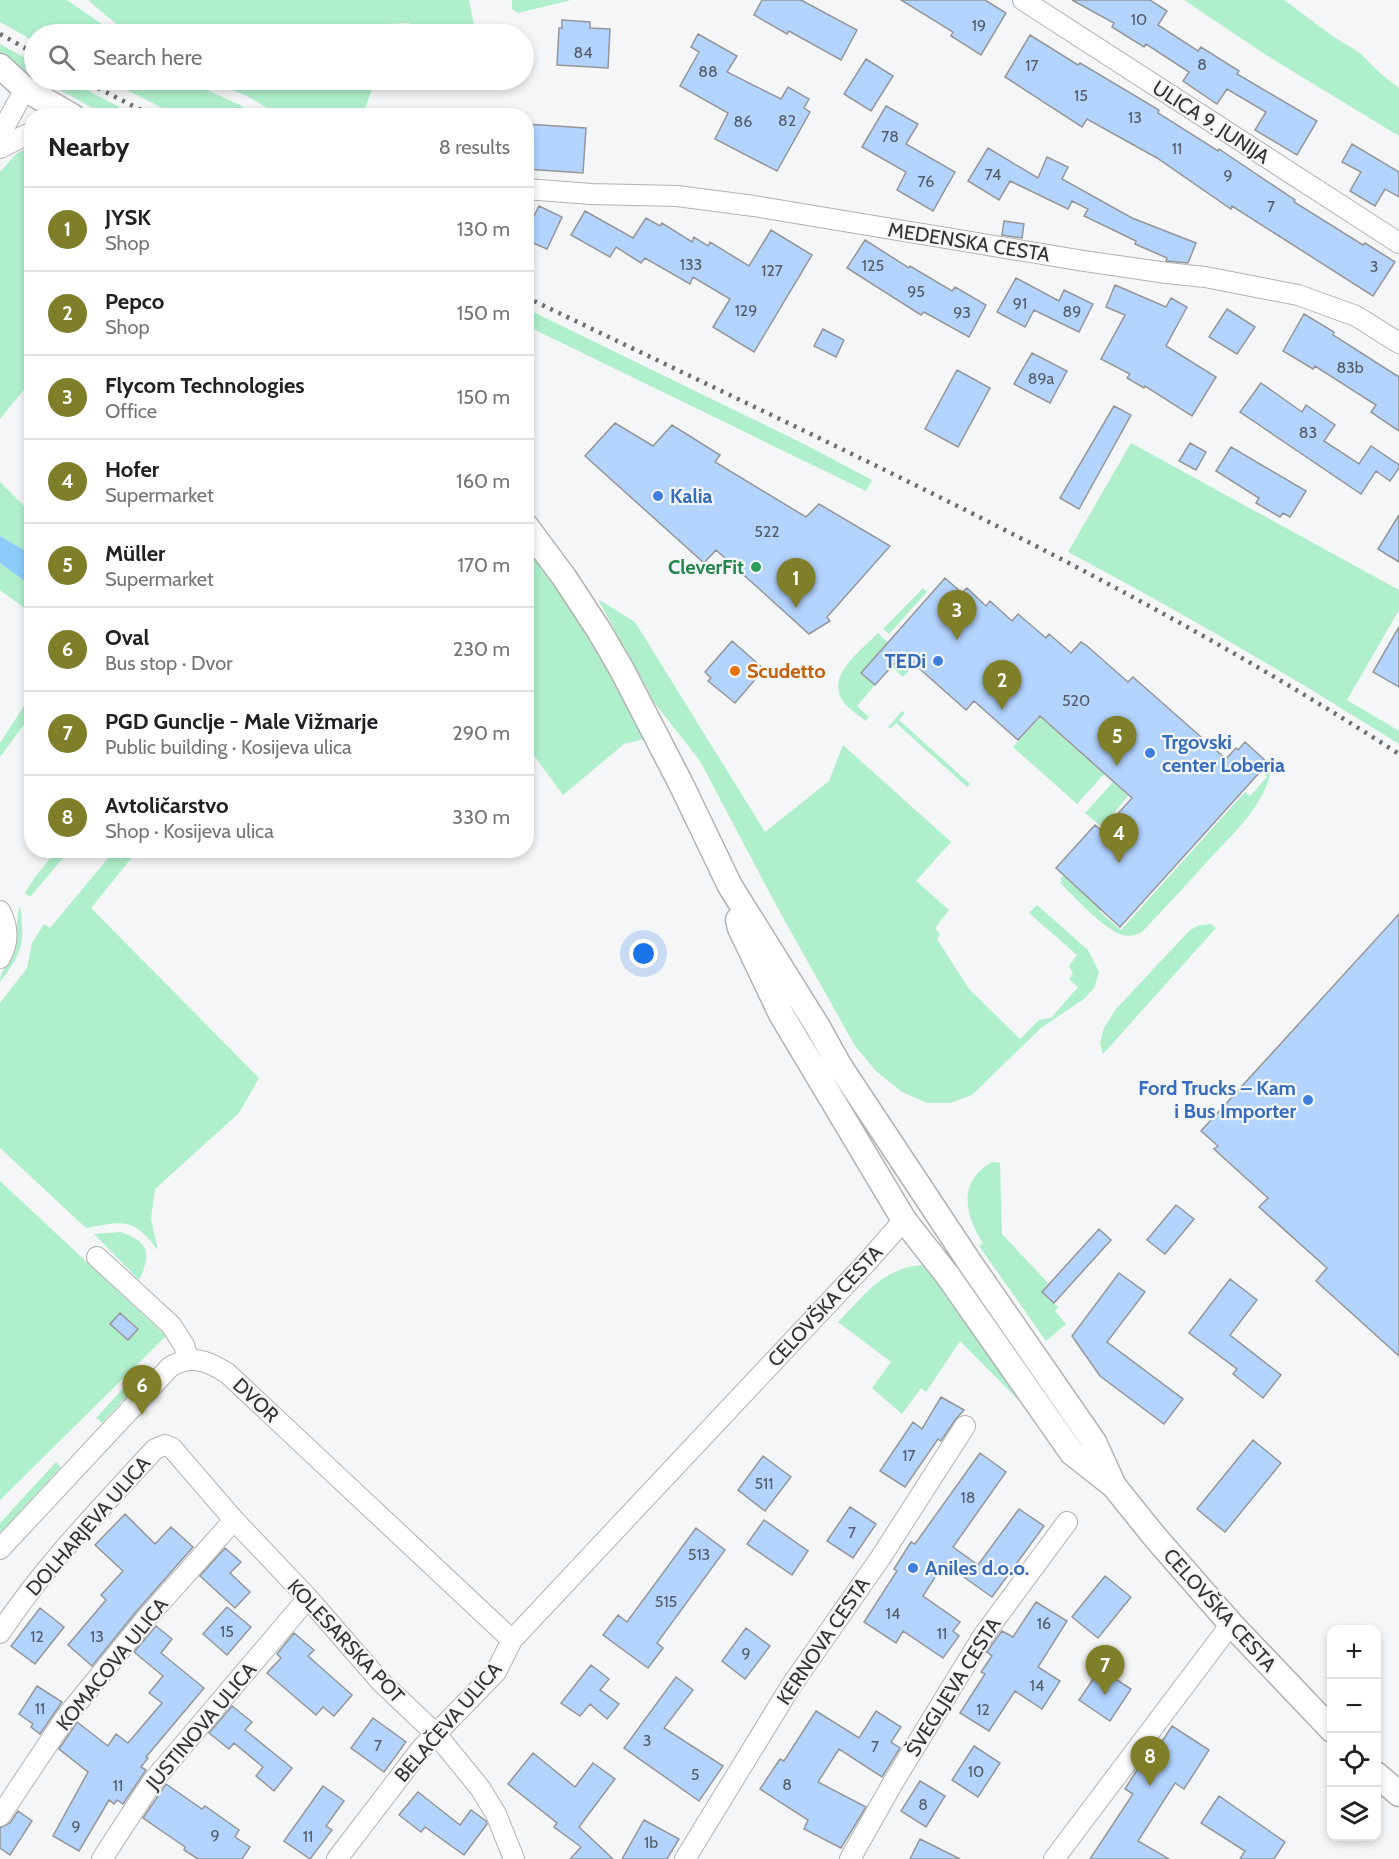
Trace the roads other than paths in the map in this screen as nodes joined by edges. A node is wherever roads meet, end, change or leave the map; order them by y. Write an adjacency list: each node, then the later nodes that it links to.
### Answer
1 (1023, 0): 13 (street, ULICA 9. JUNIJA)
2 (0, 66): 4 (main road)
3 (0, 87): 5 (main road)
4 (24, 88)
5 (24, 89)
6 (24, 90): 9 (street)
7 (27, 90): 8 (main road)
8 (58, 108)
9 (0, 135)
10 (24, 136): 11 (street)
11 (0, 148)
12 (534, 190): 14 (street, MEDENSKA CESTA)
13 (1399, 243)
14 (1399, 343)
15 (534, 537): 16 (main road)
16 (729, 886): 19 (main road, CELOVŠKA CESTA); 20 (main road)
17 (0, 911): 18 (street)
18 (0, 958)
19 (926, 1196): 20 (main road); 25 (main road, CELOVŠKA CESTA)
20 (904, 1220): 25 (main road, CELOVŠKA CESTA); 32 (street, CELOVŠKA CESTA)
21 (97, 1257): 22 (street)
22 (188, 1359): 28 (street); 32 (street, DVOR)
23 (965, 1426): 41 (street, KERNOVA CESTA)
24 (155, 1449): 26 (street, KOLESARSKA POT); 31 (street, DOLHARJEVA ULICA)
25 (1114, 1486): 30 (main road, CELOVŠKA CESTA)
26 (234, 1520): 29 (street, KOLESARSKA POT); 37 (street, KOMACOVA ULICA)
27 (1067, 1522): 42 (street, ŠVEGLJEVA CESTA)
28 (0, 1549)
29 (308, 1598): 34 (street, KOLESARSKA POT); 38 (street, JUSTINOVA ULICA)
30 (1231, 1624): 33 (main road, CELOVŠKA CESTA); 43 (street)
31 (0, 1633)
32 (512, 1640): 34 (street, BELAČEVA ULICA)
33 (1327, 1725)
34 (436, 1734): 39 (street, BELAČEVA ULICA); 40 (street, KOLESARSKA POT)
35 (1381, 1778): 36 (main road)
36 (1399, 1794)
37 (0, 1816)
38 (102, 1859)
39 (337, 1859)
40 (514, 1859)
41 (685, 1859)
42 (850, 1859)
43 (1054, 1859)

